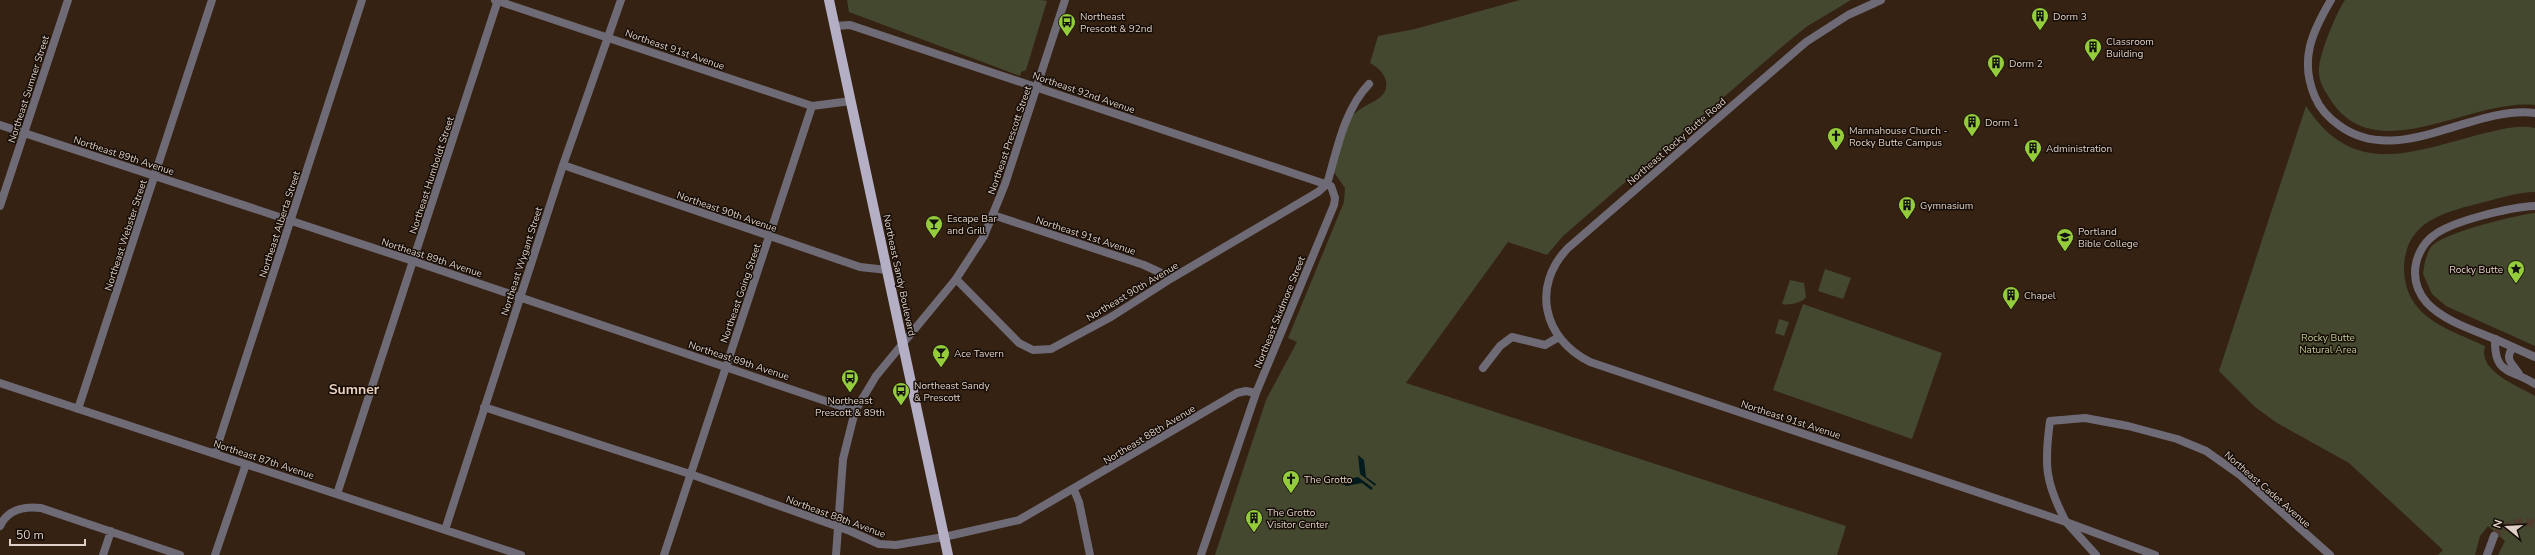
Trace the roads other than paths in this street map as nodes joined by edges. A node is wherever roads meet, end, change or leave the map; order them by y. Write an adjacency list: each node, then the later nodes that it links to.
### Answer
1 (68, 0): 18 (street, Northeast Sumner Street)
2 (212, 0): 20 (street, Northeast Webster Street)
3 (362, 0): 25 (street, Northeast Alberta Street)
4 (497, 0): 11 (street, Northeast 91st Avenue); 27 (street, Northeast Humboldt Street)
5 (620, 0): 11 (street, Northeast Wygant Street)
6 (829, 0): 10 (main road, Northeast Sandy Boulevard)
7 (1065, 0): 13 (street, Northeast Prescott Street)
8 (1880, 0): 32 (street, Northeast Rocky Butte Road)
9 (2331, 0): 16 (street)
10 (835, 26): 13 (street, Northeast 92nd Avenue); 14 (main road, Northeast Sandy Boulevard)
11 (607, 37): 15 (street, Northeast 91st Avenue); 19 (street, Northeast Wygant Street)
12 (1369, 84): 21 (street)
13 (1037, 86): 21 (street, Northeast 92nd Avenue); 24 (street, Northeast Prescott Street)
14 (851, 100): 15 (street, Northeast 91st Avenue); 28 (main road, Northeast Sandy Boulevard)
15 (812, 106): 26 (street, Northeast Going Street)
16 (2535, 113)
17 (0, 125): 18 (street, Northeast 89th Avenue)
18 (24, 133): 20 (street, Northeast 89th Avenue); 22 (street, Northeast Sumner Street)
19 (563, 165): 26 (street, Northeast 90th Avenue); 31 (street, Northeast Wygant Street)
20 (155, 176): 25 (street, Northeast 89th Avenue); 44 (street, Northeast Webster Street)
21 (1327, 184): 29 (street, Northeast 90th Avenue); 42 (street, Northeast Skidmore Street)
22 (0, 206)
23 (2535, 206): 33 (street)
24 (993, 215): 29 (street, Northeast 91st Avenue); 30 (street, Northeast Prescott Street)
25 (291, 220): 27 (street, Northeast 89th Avenue); 46 (street, Northeast Alberta Street)
26 (770, 236): 28 (street, Northeast 90th Avenue); 37 (street, Northeast Going Street)
27 (413, 261): 31 (street, Northeast 89th Avenue); 50 (street, Northeast Humboldt Street)
28 (887, 270): 34 (main road, Northeast Sandy Boulevard)
29 (1172, 278): 30 (street, Northeast 90th Avenue)
30 (956, 279): 34 (street, Northeast Prescott Street)
31 (520, 297): 37 (street, Northeast 89th Avenue); 43 (street, Northeast Wygant Street)
32 (1559, 337): 38 (street); 51 (street, Northeast 91st Avenue)
33 (2494, 339): 35 (street); 39 (street)
34 (903, 343): 45 (street, Northeast Prescott Street); 57 (main road, Northeast Sandy Boulevard)
35 (2512, 347): 36 (street); 39 (street)
36 (2535, 357)
37 (726, 367): 45 (street, Northeast 89th Avenue); 48 (street, Northeast Going Street)
38 (1483, 368)
39 (2519, 374): 41 (street)
40 (0, 383): 44 (street, Northeast 87th Avenue)
41 (2535, 384)
42 (1256, 394): 49 (street, Northeast 88th Avenue); 66 (street, Northeast Skidmore Street)
43 (484, 407): 48 (street, Northeast 88th Avenue); 54 (street, Northeast Wygant Street)
44 (78, 409): 46 (street, Northeast 87th Avenue)
45 (856, 411): 53 (street, Northeast Prescott Street)
46 (215, 454): 47 (street, Northeast 87th Avenue)
47 (246, 464): 50 (street, Northeast 87th Avenue); 60 (street)
48 (690, 474): 53 (street, Northeast 88th Avenue); 62 (street, Northeast Going Street)
49 (1074, 490): 57 (street, Northeast 88th Avenue); 65 (street)
50 (337, 494): 54 (street, Northeast 87th Avenue)
51 (2066, 522): 67 (street); 68 (street); 69 (street, Northeast Cadet Avenue)
52 (0, 526): 55 (street)
53 (838, 527): 57 (street, Northeast 88th Avenue); 63 (street, Northeast Prescott Street)
54 (445, 530): 61 (street, Northeast 87th Avenue)
55 (111, 531): 58 (street); 59 (street)
56 (2494, 536): 70 (street)
57 (944, 537): 64 (main road, Northeast Sandy Boulevard)
58 (103, 555)
59 (180, 555)
60 (215, 555)
61 (521, 555)
62 (664, 555)
63 (836, 555)
64 (948, 555)
65 (1090, 555)
66 (1201, 555)
67 (2096, 555)
68 (2155, 555)
69 (2330, 555)
70 (2487, 555)

